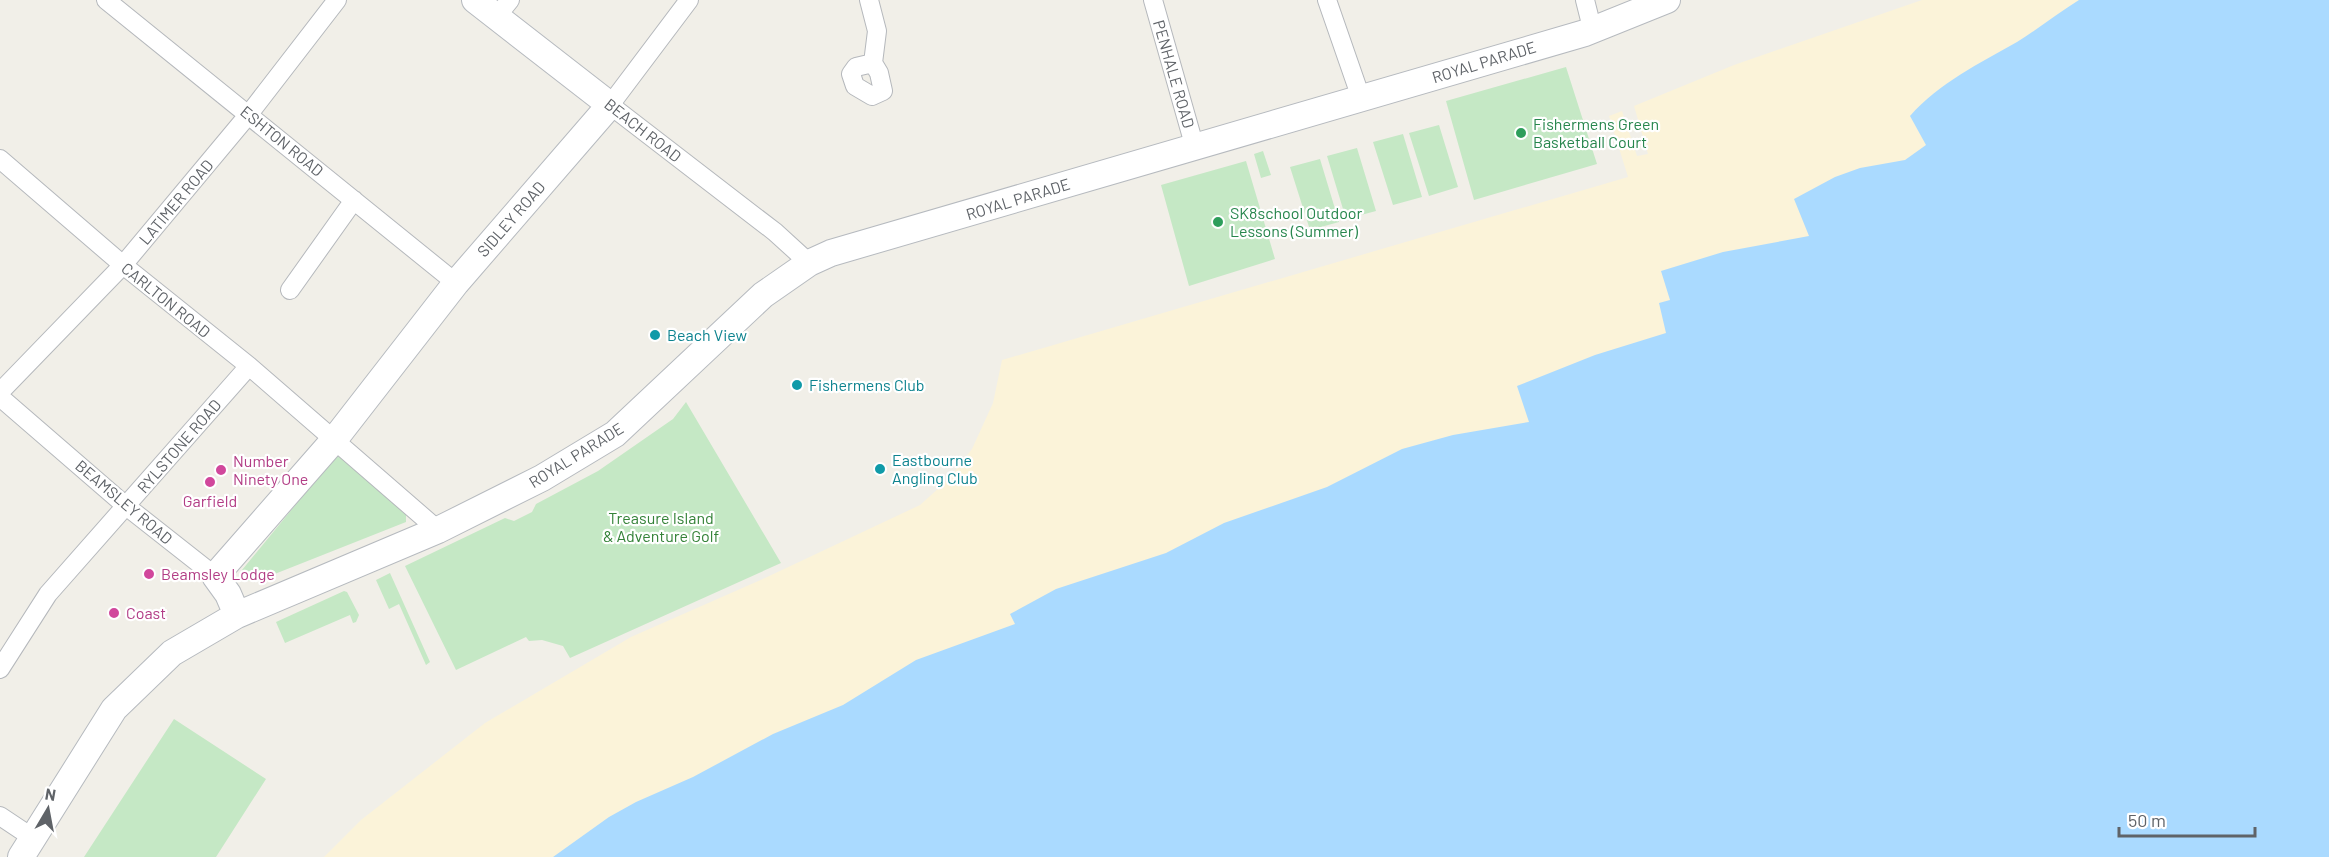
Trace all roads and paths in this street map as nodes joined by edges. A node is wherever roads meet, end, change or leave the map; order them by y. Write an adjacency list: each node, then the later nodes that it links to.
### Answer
1 (106, 0): 15 (street, ESHTON ROAD)
2 (337, 0): 15 (street, LATIMER ROAD)
3 (475, 0): 10 (street, BEACH ROAD)
4 (689, 0): 14 (street, SIDLEY ROAD)
5 (869, 0): 12 (street)
6 (1153, 0): 16 (street, PENHALE ROAD)
7 (1327, 0): 13 (street)
8 (1585, 0): 11 (street)
9 (1667, 0): 11 (street, ROYAL PARADE)
10 (503, 8): 14 (street, BEACH ROAD)
11 (1592, 28): 13 (street, ROYAL PARADE)
12 (873, 63)
13 (1361, 98): 16 (street, ROYAL PARADE)
14 (610, 105): 19 (street, BEACH ROAD); 21 (street, SIDLEY ROAD)
15 (249, 114): 18 (street, ESHTON ROAD); 20 (street, LATIMER ROAD)
16 (1195, 148): 19 (street, ROYAL PARADE)
17 (0, 159): 20 (street, CARLTON ROAD)
18 (354, 200): 21 (street, ESHTON ROAD); 22 (street)
19 (809, 263): 28 (street, ROYAL PARADE)
20 (123, 265): 23 (street, CARLTON ROAD); 24 (street, LATIMER ROAD)
21 (456, 284): 26 (street, SIDLEY ROAD)
22 (290, 290)
23 (249, 366): 26 (street, CARLTON ROAD); 27 (street, RYLSTONE ROAD)
24 (0, 392)
25 (0, 397): 27 (street, BEAMSLEY ROAD)
26 (334, 440): 28 (street); 29 (street)
27 (126, 506): 29 (street, BEAMSLEY ROAD); 31 (street, RYLSTONE ROAD)
28 (438, 530): 30 (street, ROYAL PARADE)
29 (215, 576): 30 (street, BEAMSLEY ROAD)
30 (237, 615): 33 (street, ROYAL PARADE)
31 (0, 669)
32 (0, 816): 33 (street)
33 (27, 847)

